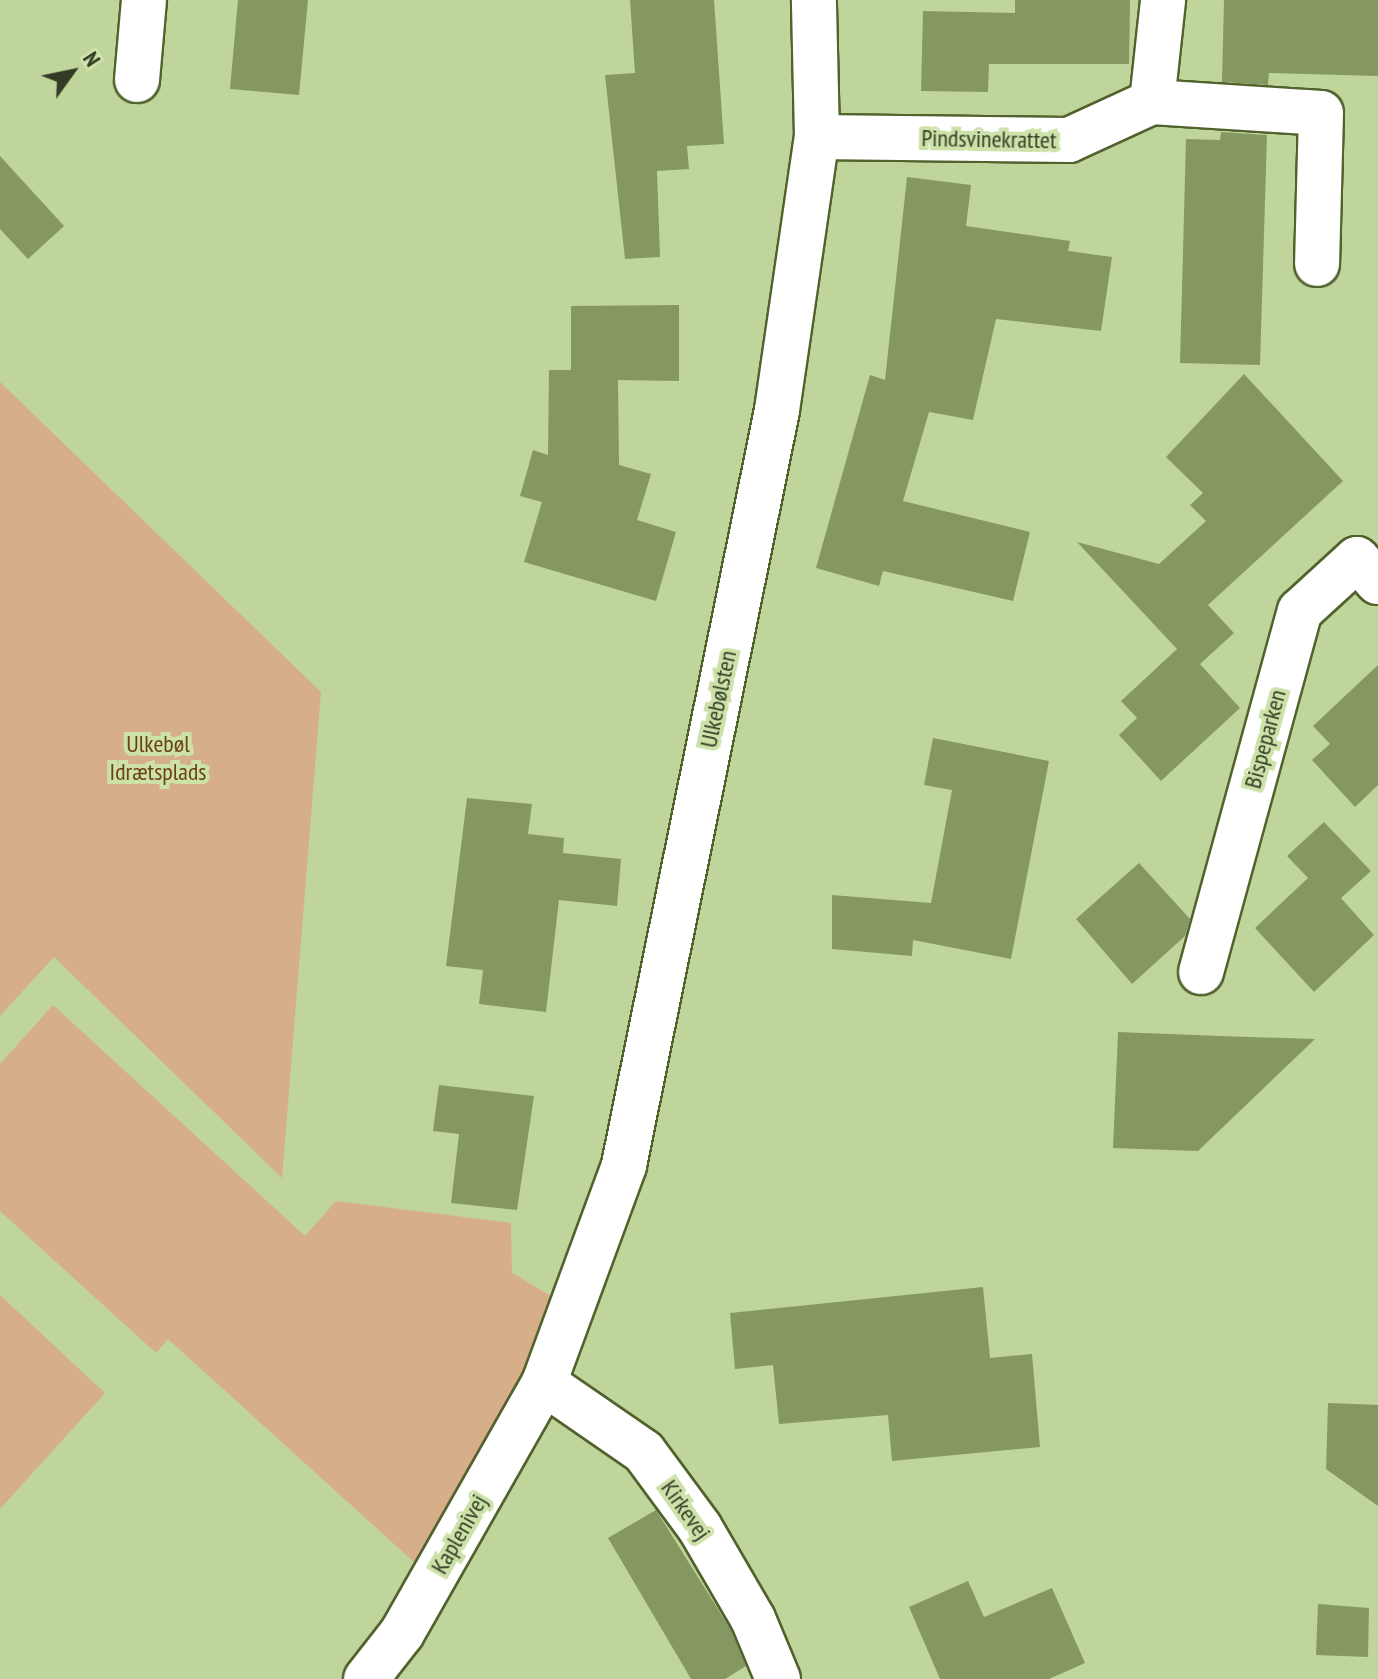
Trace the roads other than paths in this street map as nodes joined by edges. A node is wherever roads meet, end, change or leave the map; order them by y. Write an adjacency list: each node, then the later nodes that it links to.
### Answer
1 (144, 0): 4 (street)
2 (814, 0): 6 (street, Ulkebølsten)
3 (1163, 0): 5 (street)
4 (137, 80)
5 (1152, 102): 6 (street, Pindsvinekrattet); 7 (street, Pindsvinekrattet)
6 (817, 137): 10 (street, Ulkebølsten)
7 (1317, 264)
8 (1378, 582): 9 (street, Bispeparken)
9 (1201, 972)
10 (544, 1383): 11 (street, Kaplenivej); 12 (street, Kirkevej)
11 (366, 1679)
12 (778, 1679)

